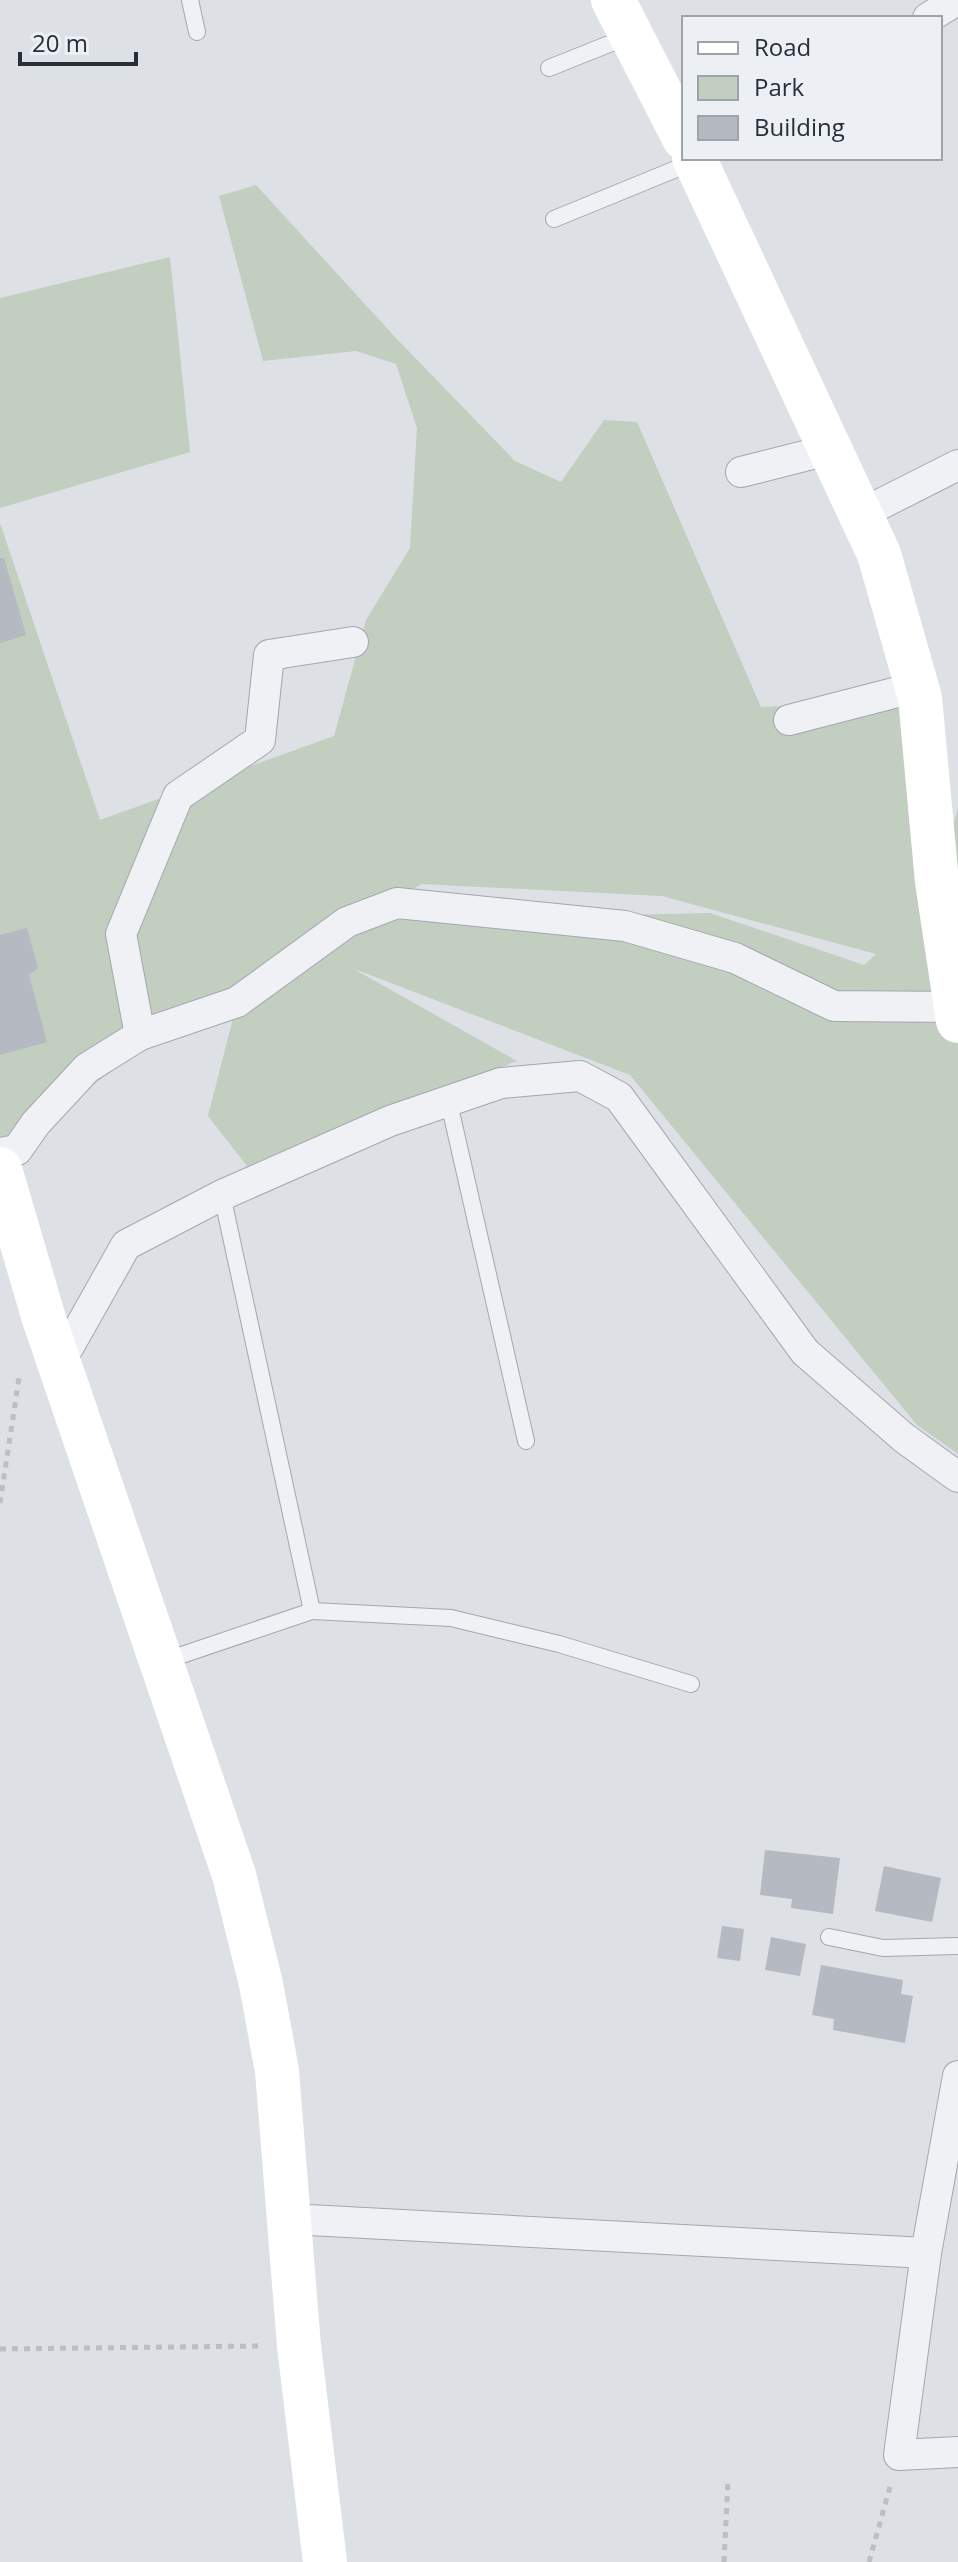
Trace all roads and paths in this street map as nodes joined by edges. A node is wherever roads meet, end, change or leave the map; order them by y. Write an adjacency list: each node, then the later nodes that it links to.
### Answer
1 (190, 0): 5 (lane)
2 (957, 0): 3 (street)
3 (931, 16)
4 (622, 17): 6 (lane); 7 (street)
5 (197, 32)
6 (549, 68)
7 (682, 131)
8 (682, 160): 10 (lane)
9 (697, 160): 11 (street)
10 (554, 219)
11 (832, 449): 13 (street); 14 (street)
12 (958, 465): 14 (street)
13 (741, 472)
14 (861, 514): 16 (street)
15 (353, 642): 19 (street)
16 (917, 687): 17 (street); 18 (street)
17 (789, 720)
18 (957, 1014): 19 (street)
19 (140, 1035): 21 (street)
20 (449, 1103): 23 (street); 27 (lane); 28 (street)
21 (0, 1153)
22 (0, 1169): 24 (street)
23 (222, 1195): 26 (street); 30 (lane)
24 (10, 1230): 25 (street)
25 (44, 1319): 26 (street); 29 (path)
26 (59, 1364): 31 (street)
27 (526, 1441)
28 (958, 1477)
29 (0, 1503)
30 (312, 1611): 31 (lane); 32 (lane)
31 (161, 1662): 36 (street)
32 (691, 1684)
33 (829, 1937): 34 (lane)
34 (958, 1946)
35 (958, 2076): 37 (street)
36 (290, 2219): 37 (street); 38 (street)
37 (926, 2253): 41 (street)
38 (299, 2346): 39 (path); 43 (street)
39 (0, 2349)
40 (958, 2452): 41 (street)
41 (899, 2455): 45 (path)
42 (728, 2480): 44 (path)
43 (325, 2562)
44 (724, 2562)
45 (869, 2562)

